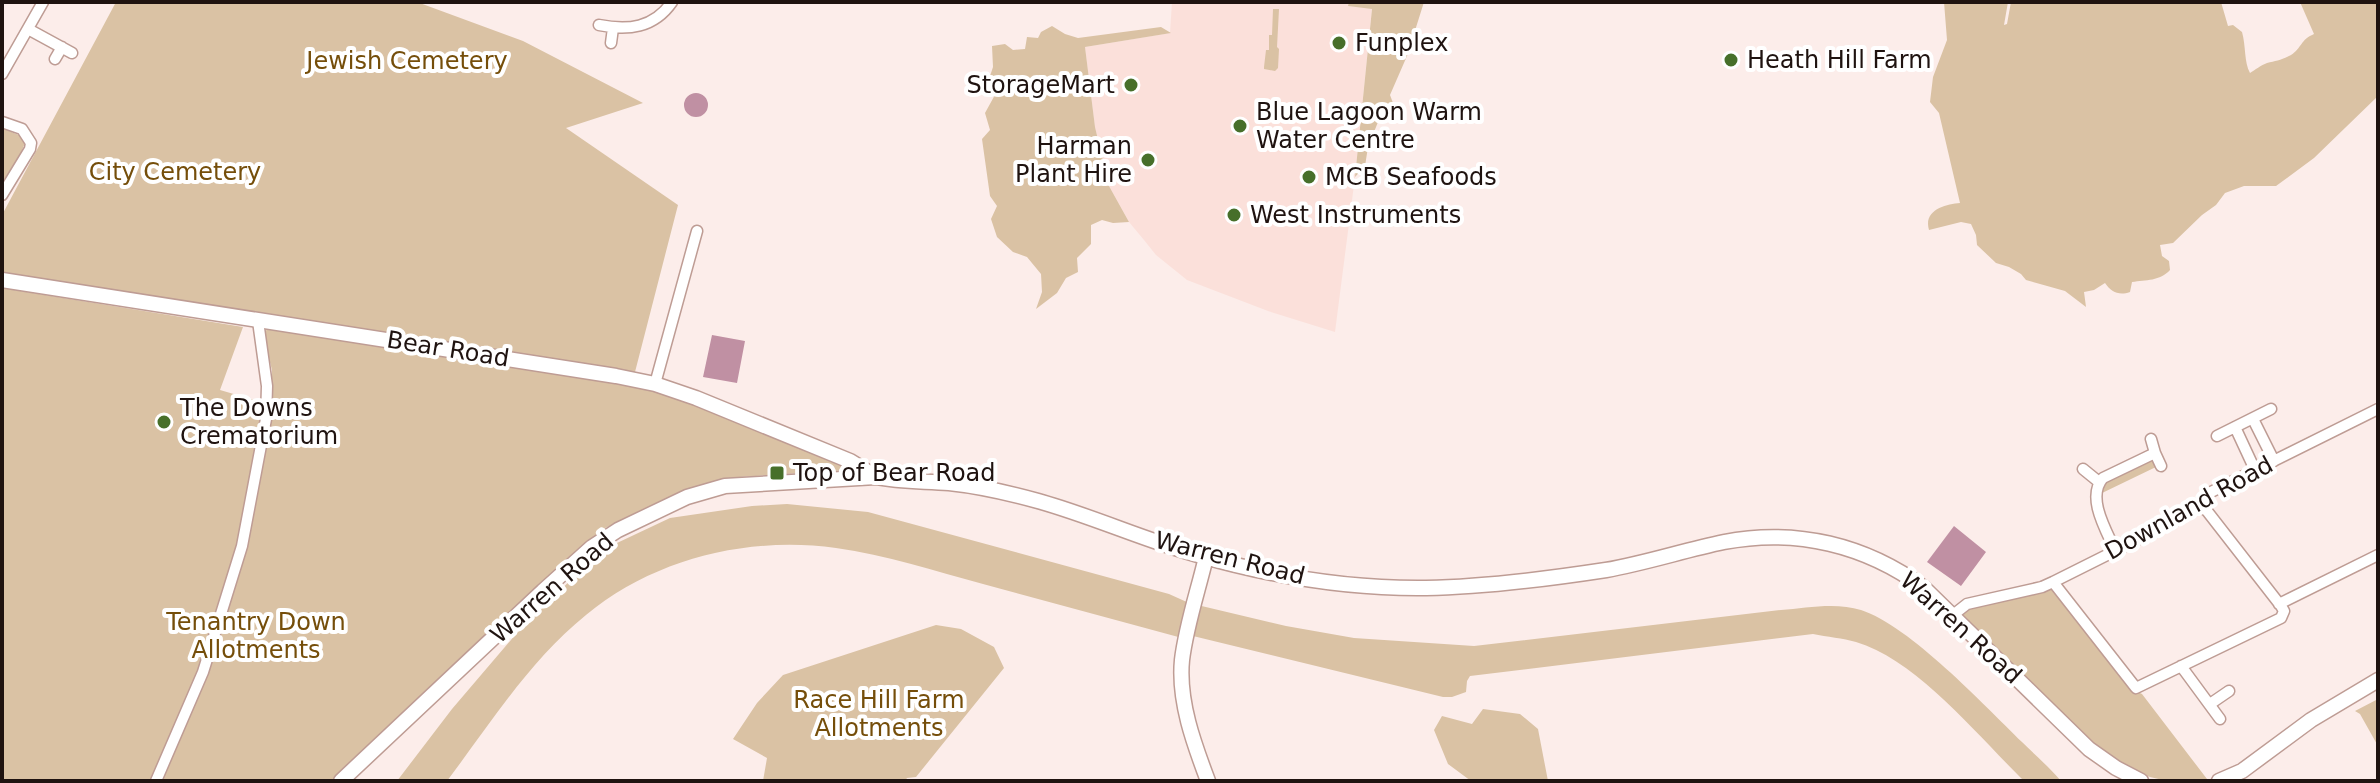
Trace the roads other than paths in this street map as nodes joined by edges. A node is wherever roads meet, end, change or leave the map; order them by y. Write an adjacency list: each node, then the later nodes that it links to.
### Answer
1 (43, 2): 5 (street)
2 (672, 2): 4 (street)
3 (599, 25): 4 (street)
4 (613, 28): 6 (street)
5 (28, 29): 7 (street); 8 (street)
6 (611, 43)
7 (6, 56): 9 (street)
8 (55, 59)
9 (2, 74)
10 (2, 122): 11 (street)
11 (2, 195)
12 (697, 231): 15 (street)
13 (2, 280): 14 (street, Bear Road)
14 (258, 321): 15 (street, Bear Road); 41 (street)
15 (655, 384): 27 (street, Bear Road)
16 (2271, 409): 18 (street)
17 (2378, 409): 23 (street, Downland Road)
18 (2253, 419): 19 (street); 23 (street)
19 (2235, 427): 20 (street); 26 (street)
20 (2217, 436)
21 (2151, 439): 22 (street)
22 (2155, 453): 24 (street); 28 (street)
23 (2274, 461): 26 (street, Downland Road)
24 (2161, 466)
25 (2083, 469): 28 (street)
26 (2255, 470): 29 (street, Downland Road)
27 (876, 477): 32 (street, Warren Road); 42 (street, Warren Road)
28 (2099, 482): 30 (street)
29 (2198, 504): 30 (street, Downland Road); 34 (street)
30 (2115, 550): 33 (street, Downland Road)
31 (2378, 555): 34 (street)
32 (1206, 557): 35 (street, Warren Road); 43 (street)
33 (2053, 582): 35 (street, Downland Road); 36 (street)
34 (2279, 604): 36 (street)
35 (1953, 615): 44 (street, Warren Road)
36 (2181, 666): 39 (street)
37 (2378, 680): 45 (street)
38 (2227, 695): 39 (street)
39 (2210, 704): 40 (street)
40 (2220, 719)
41 (156, 781)
42 (341, 781)
43 (1208, 781)
44 (2141, 781)
45 (2219, 781)

